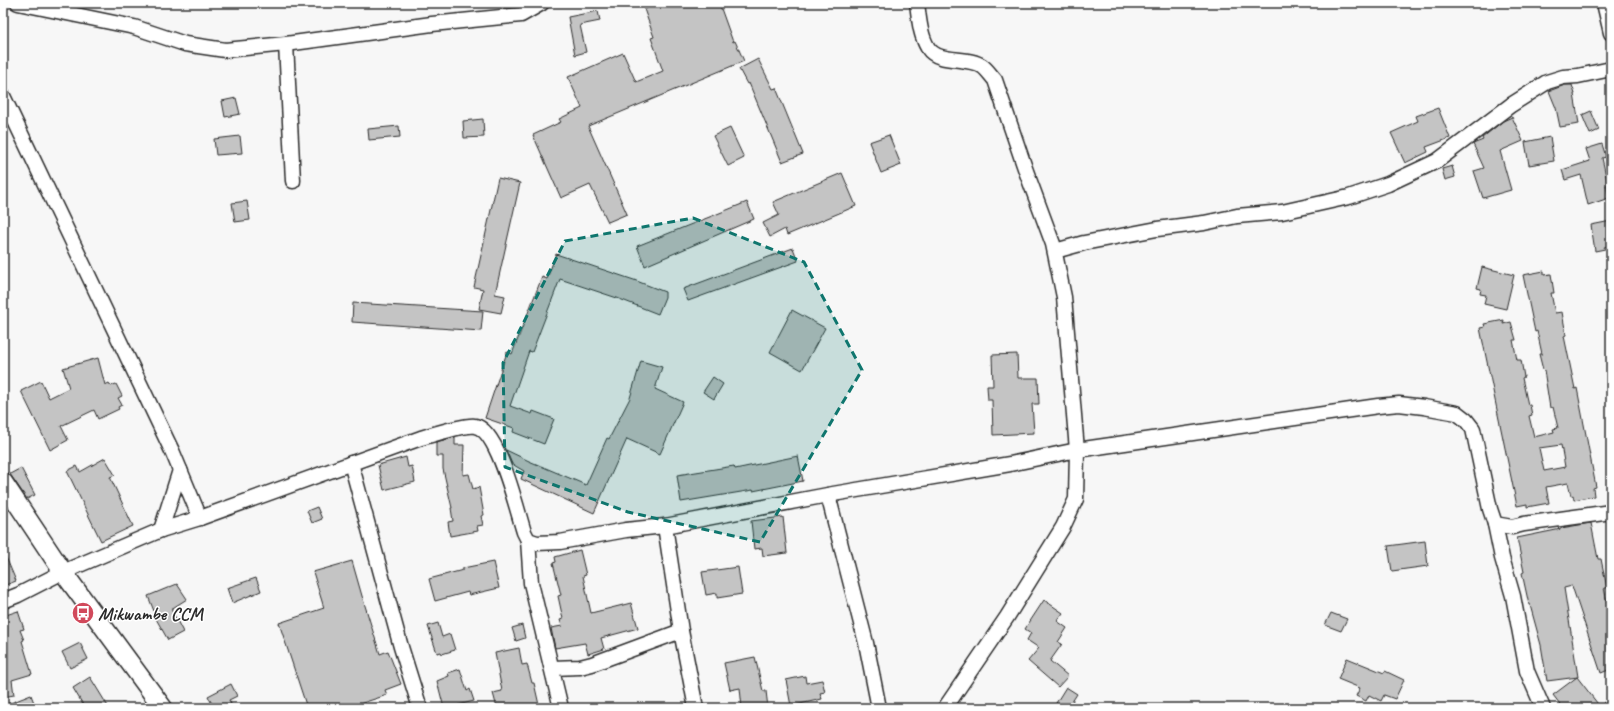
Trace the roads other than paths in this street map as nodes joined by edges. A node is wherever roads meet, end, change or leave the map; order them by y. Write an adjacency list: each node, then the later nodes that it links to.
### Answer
1 (18, 3): 6 (street)
2 (542, 3): 6 (street)
3 (917, 3): 10 (street)
4 (1604, 3): 5 (street)
5 (1611, 34)
6 (286, 44): 9 (street)
7 (1611, 69): 10 (street)
8 (3, 96): 13 (street)
9 (293, 181)
10 (1055, 251): 11 (street)
11 (1077, 450): 15 (street); 18 (street); 31 (street)
12 (352, 463): 17 (street); 21 (street); 27 (street)
13 (180, 470): 17 (street); 20 (street)
14 (3, 482): 22 (main road)
15 (828, 495): 19 (street); 30 (street)
16 (1611, 512): 18 (street)
17 (200, 518): 20 (street)
18 (1495, 524): 32 (street)
19 (664, 526): 21 (street); 24 (street)
20 (161, 530): 22 (street)
21 (528, 540): 25 (street)
22 (63, 572): 23 (street); 26 (main road)
23 (3, 601)
24 (681, 631): 25 (street); 29 (street)
25 (552, 668): 28 (street)
26 (162, 708)
27 (420, 708)
28 (561, 708)
29 (696, 708)
30 (879, 708)
31 (944, 708)
32 (1543, 708)

